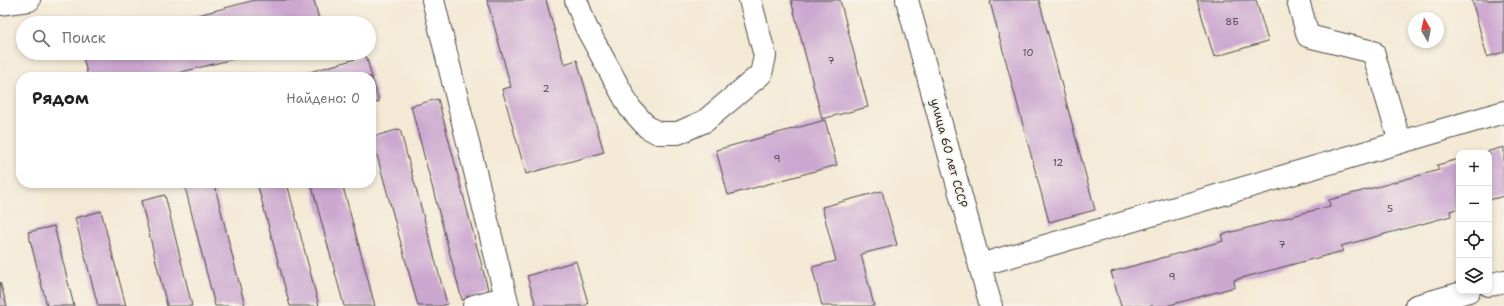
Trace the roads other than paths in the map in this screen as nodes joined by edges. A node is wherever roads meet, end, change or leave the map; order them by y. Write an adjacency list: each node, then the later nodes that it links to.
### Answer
1 (29, 0): 7 (street)
2 (433, 0): 14 (street)
3 (576, 0): 4 (street)
4 (750, 0)
5 (907, 0): 10 (street, улица 60 лет СССР)
6 (1298, 0): 9 (street)
7 (0, 4)
8 (1504, 112): 9 (street)
9 (1400, 142): 10 (street)
10 (980, 265): 16 (street, улица 60 лет СССР)
11 (1504, 281): 12 (street)
12 (1492, 284)
13 (1458, 294): 17 (street)
14 (507, 302): 15 (street)
15 (474, 306)
16 (991, 306)
17 (1416, 306)

